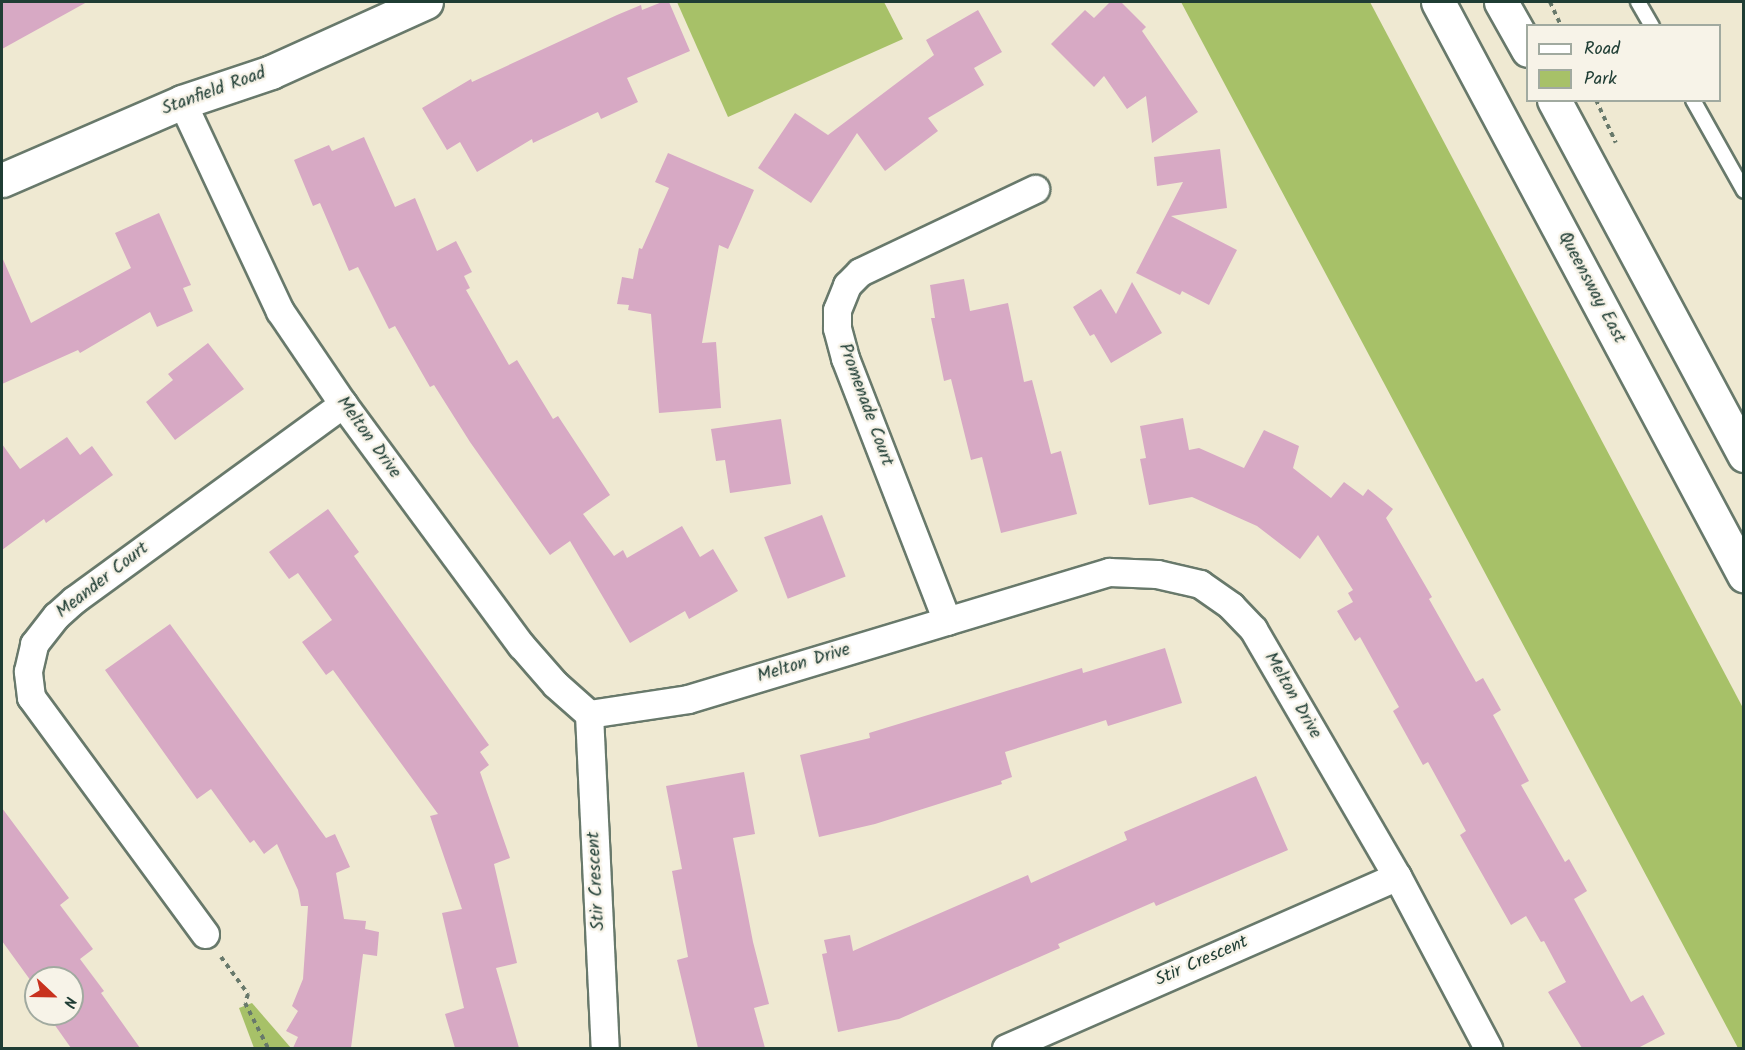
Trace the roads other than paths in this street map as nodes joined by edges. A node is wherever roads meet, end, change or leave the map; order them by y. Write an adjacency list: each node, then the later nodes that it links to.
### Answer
1 (426, 2): 7 (main road, Stanfield Road)
2 (1438, 2): 15 (main road, Queensway East)
3 (1501, 2): 6 (main road)
4 (1638, 2): 5 (lane)
5 (1651, 24)
6 (1526, 48)
7 (182, 102): 10 (main road, Stanfield Road); 13 (street, Melton Drive)
8 (1555, 102): 14 (main road)
9 (1694, 102): 12 (lane)
10 (2, 180)
11 (1035, 189): 16 (street, Promenade Court)
12 (1743, 191)
13 (343, 404): 17 (street, Melton Drive); 19 (street, Meander Court)
14 (1743, 455)
15 (1743, 575)
16 (947, 621): 17 (street, Melton Drive); 18 (street, Melton Drive)
17 (589, 714): 20 (street, Stir Crescent)
18 (1397, 876): 21 (street, Stir Crescent); 22 (street, Melton Drive)
19 (205, 934)
20 (605, 1048)
21 (1006, 1048)
22 (1488, 1048)

